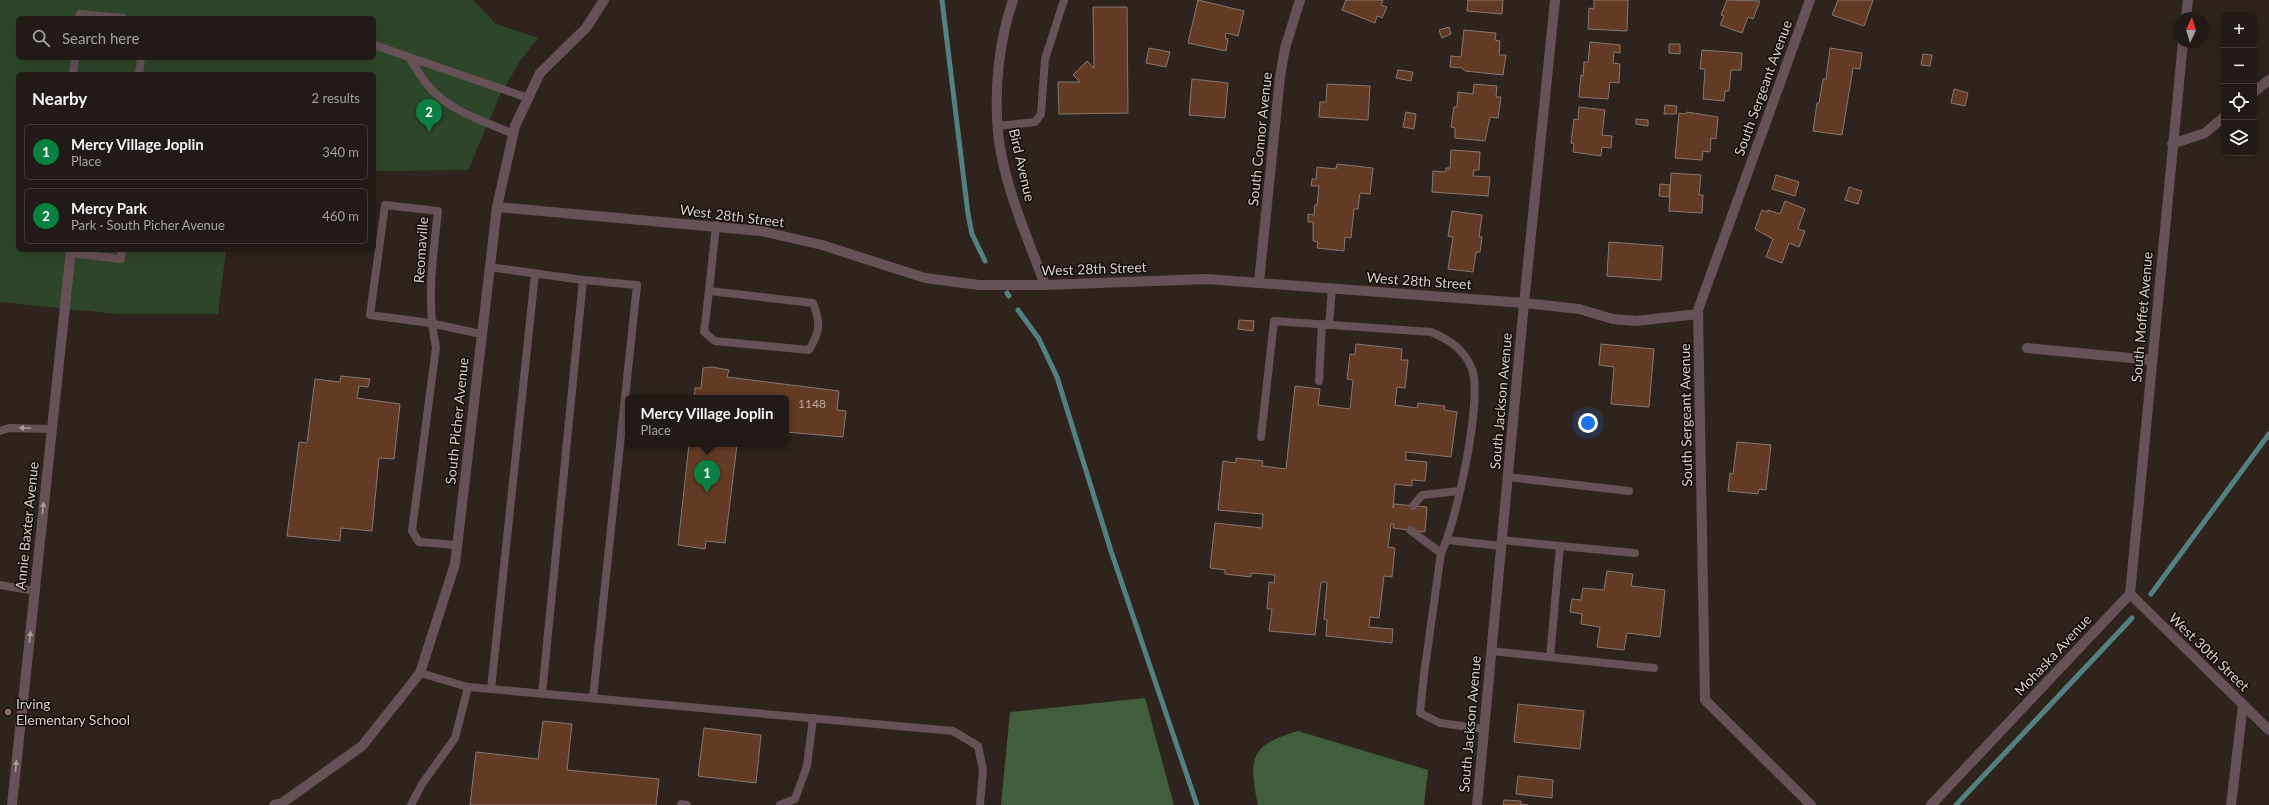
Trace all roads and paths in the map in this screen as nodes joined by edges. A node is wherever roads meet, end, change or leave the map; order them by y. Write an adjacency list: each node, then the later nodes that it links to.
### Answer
1 (604, 0): 20 (street, South Picher Avenue)
2 (1013, 0): 22 (street, Bird Avenue)
3 (1064, 0): 22 (lane)
4 (1300, 0): 33 (street, South Connor Avenue)
5 (1555, 0): 37 (street, South Jackson Avenue)
6 (1810, 0): 38 (street, South Sergeant Avenue)
7 (2188, 0): 8 (street)
8 (2187, 12)
9 (80, 16): 10 (lane)
10 (102, 16)
11 (376, 46): 13 (lane)
12 (2182, 48): 24 (street, South Moffet Avenue)
13 (409, 57): 20 (lane); 23 (lane)
14 (75, 60): 16 (lane)
15 (141, 60): 17 (lane)
16 (73, 72)
17 (139, 72)
18 (2269, 80): 19 (street)
19 (2257, 90)
20 (528, 98): 23 (street, South Picher Avenue)
21 (2221, 120): 24 (street)
22 (998, 126): 34 (street, Bird Avenue)
23 (513, 134): 25 (street, South Picher Avenue)
24 (2172, 144): 43 (street, South Moffet Avenue)
25 (497, 207): 26 (street, West 28th Street); 30 (street, South Picher Avenue)
26 (716, 225): 34 (street, West 28th Street); 36 (lane)
27 (71, 252): 47 (street, Annie Baxter Avenue)
28 (74, 252): 29 (lane)
29 (122, 252)
30 (489, 267): 31 (lane); 41 (street, South Picher Avenue)
31 (535, 274): 32 (lane); 69 (lane)
32 (583, 280): 45 (lane); 70 (lane)
33 (1259, 282): 34 (street, West 28th Street); 35 (street, West 28th Street)
34 (1045, 286)
35 (1332, 288): 37 (street, West 28th Street); 40 (lane)
36 (709, 290): 36 (lane)
37 (1524, 303): 38 (street, West 28th Street); 50 (street, South Jackson Avenue)
38 (1698, 314): 82 (street, South Sergeant Avenue)
39 (430, 323): 39 (lane, Reomaville); 41 (lane, Reomaville); 57 (lane, Reomaville)
40 (1326, 324): 44 (lane); 49 (lane); 51 (lane)
41 (481, 334): 57 (street, South Picher Avenue)
42 (2027, 348): 43 (street)
43 (2152, 360): 63 (street, South Moffet Avenue)
44 (1318, 381)
45 (625, 395)
46 (625, 398): 71 (lane)
47 (52, 429): 48 (lane, one-way to 48); 62 (street, Annie Baxter Avenue, one-way to 47)
48 (0, 432)
49 (1261, 437)
50 (1508, 478): 52 (lane); 56 (street, South Jackson Avenue)
51 (1459, 491): 53 (lane); 55 (lane)
52 (1628, 491)
53 (1414, 506)
54 (1410, 530): 59 (lane)
55 (1448, 540): 56 (lane); 59 (lane)
56 (1502, 543): 58 (lane); 64 (street, South Jackson Avenue)
57 (457, 545): 67 (street, South Picher Avenue)
58 (1560, 546): 60 (lane); 65 (lane)
59 (1441, 553): 74 (lane)
60 (1635, 553)
61 (0, 585): 62 (lane)
62 (35, 590): 76 (street, Annie Baxter Avenue, one-way to 62)
63 (2130, 594): 72 (street, West 30th Street); 83 (street, Mohaska Avenue)
64 (1491, 651): 65 (lane); 74 (street, South Jackson Avenue)
65 (1550, 657): 66 (lane)
66 (1654, 668)
67 (420, 673): 68 (lane); 77 (street, South Picher Avenue)
68 (468, 687): 69 (lane); 78 (lane)
69 (491, 689): 70 (lane)
70 (542, 694): 71 (lane)
71 (593, 698): 73 (lane)
72 (2243, 705): 75 (street, West 30th Street); 84 (street)
73 (813, 718): 79 (lane); 80 (lane)
74 (1484, 729): 81 (street, South Jackson Avenue)
75 (2269, 730)
76 (12, 805)
77 (274, 805)
78 (411, 805)
79 (780, 805)
80 (980, 805)
81 (1477, 805)
82 (1812, 805)
83 (1931, 805)
84 (2231, 805)

